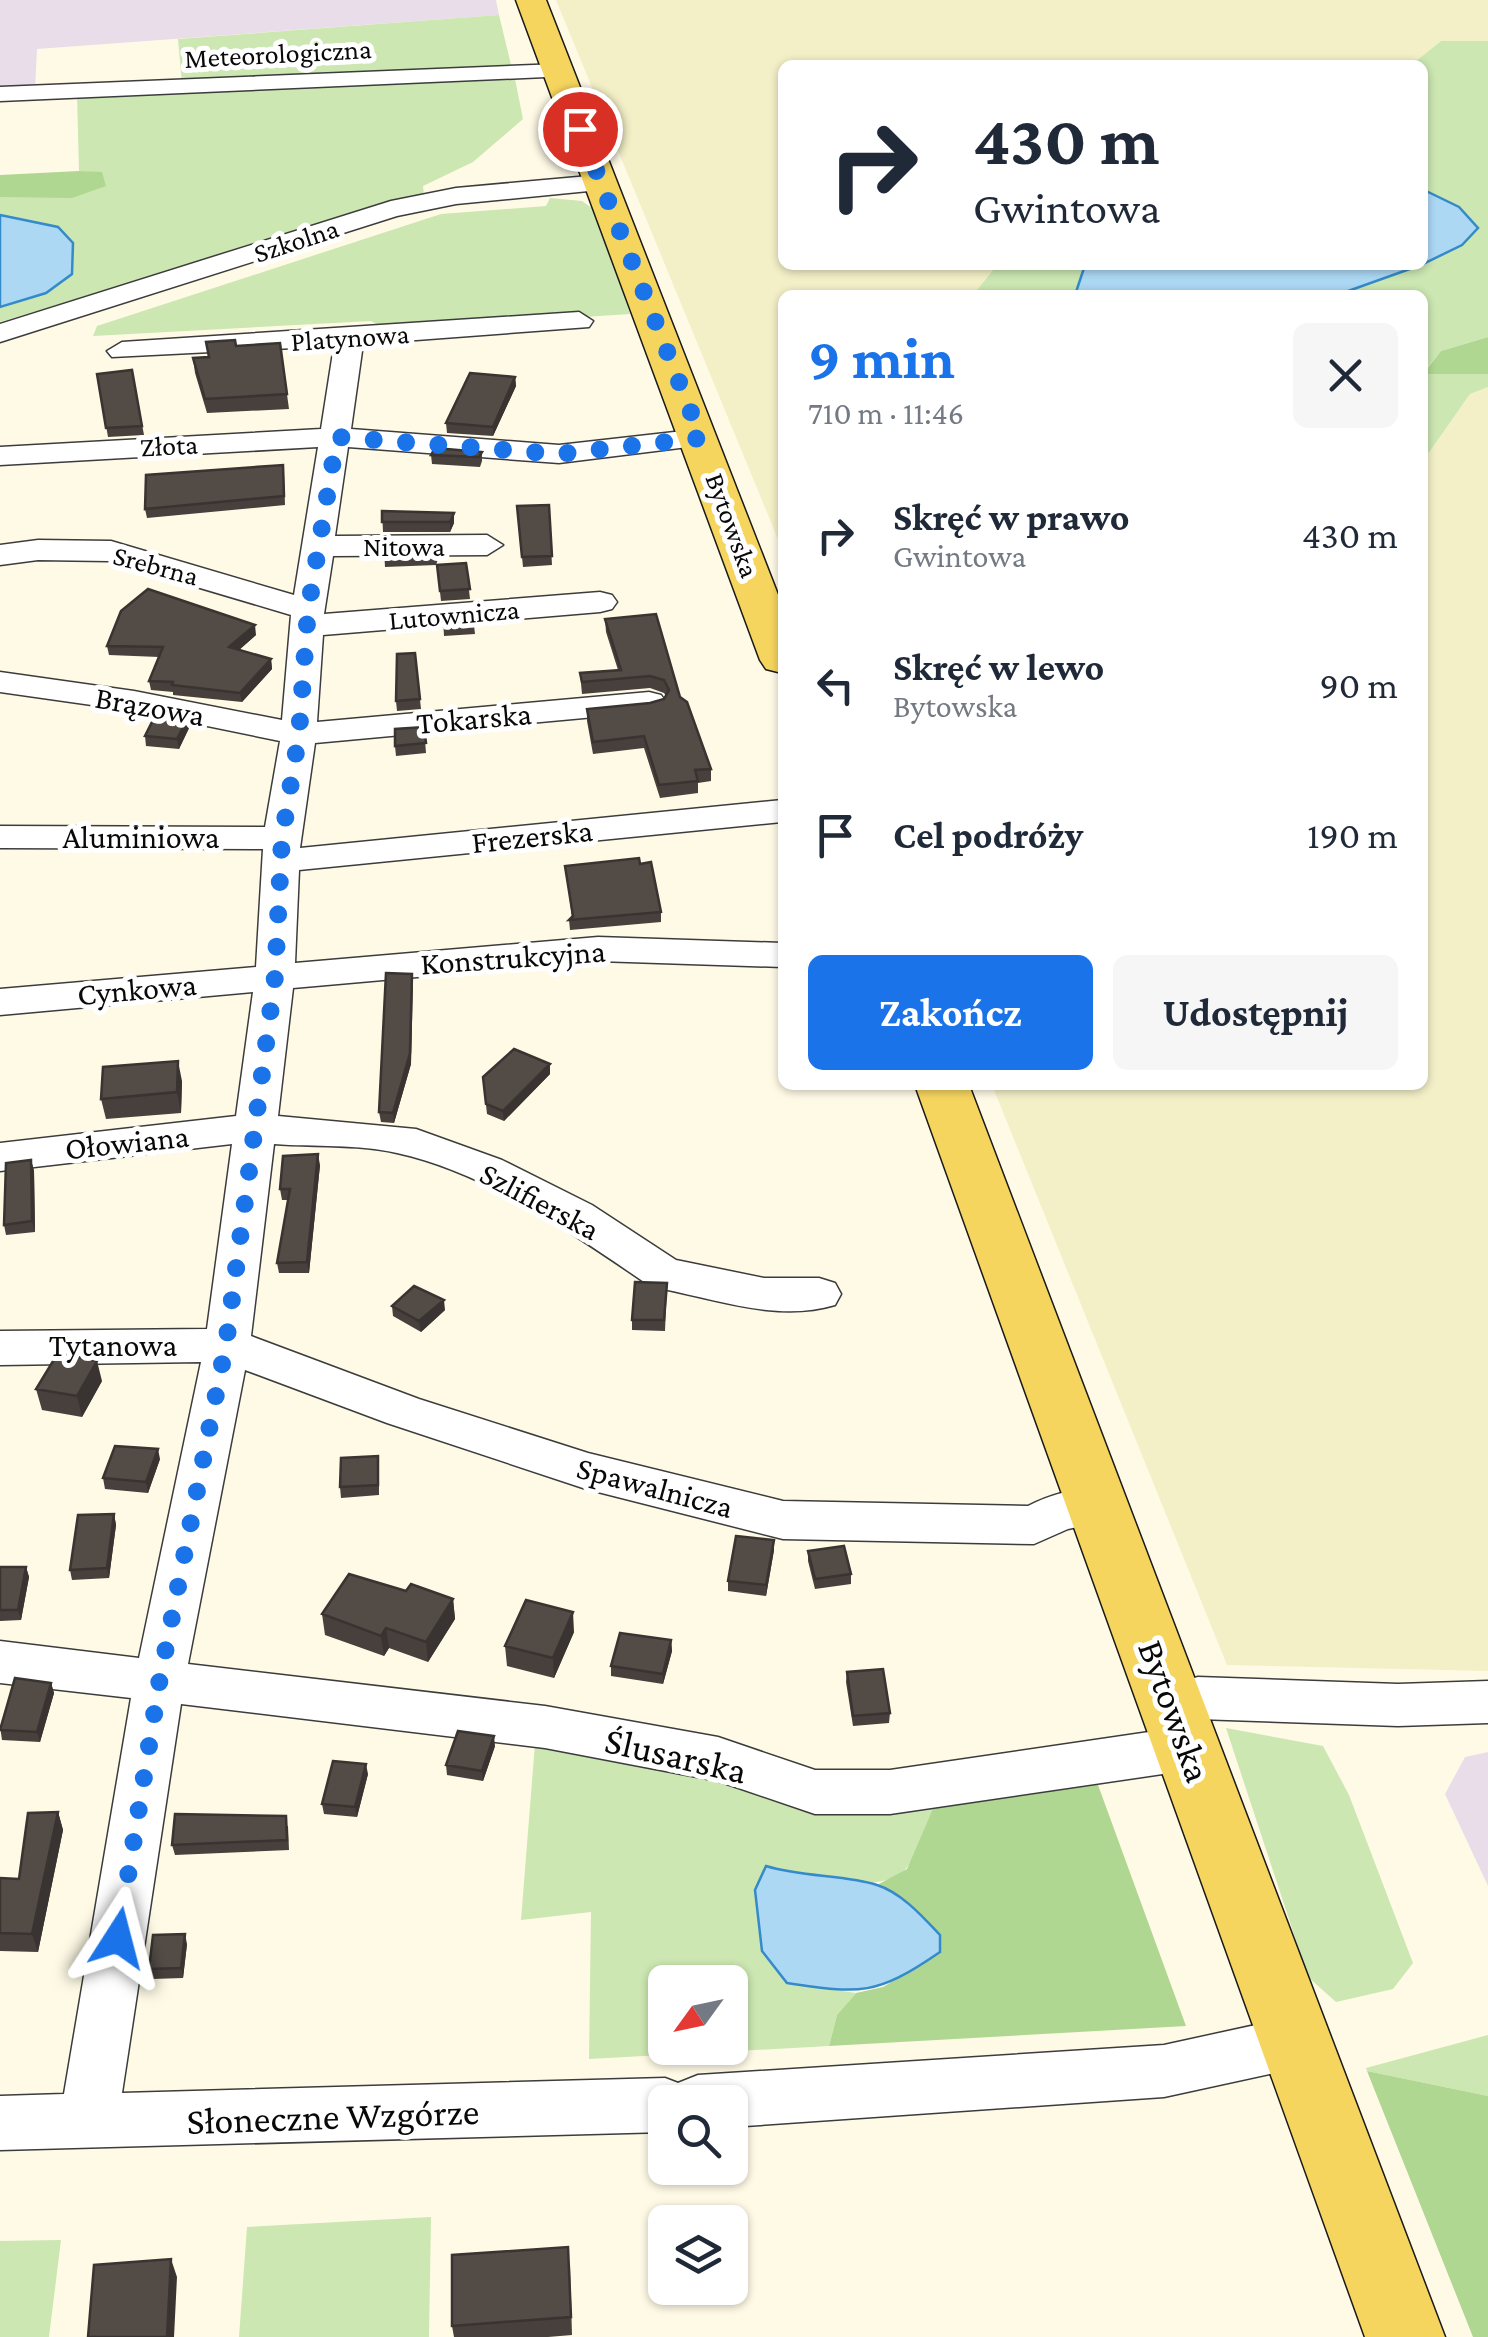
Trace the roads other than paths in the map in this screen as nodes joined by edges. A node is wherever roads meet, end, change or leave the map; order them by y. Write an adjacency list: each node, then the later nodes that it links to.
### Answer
1 (531, 0): 2 (main road, Bytowska)
2 (558, 70): 3 (street, Meteorologiczna); 4 (main road, Bytowska)
3 (0, 94)
4 (600, 183): 6 (street, Szkolna); 10 (main road, Bytowska)
5 (579, 321): 7 (street, Platynowa)
6 (0, 334)
7 (350, 338): 8 (street, Platynowa); 9 (street)
8 (122, 351)
9 (337, 437): 10 (street, Złota); 11 (street, Złota); 13 (street)
10 (701, 438): 17 (main road, Bytowska)
11 (0, 456)
12 (487, 545): 13 (street, Nitowa)
13 (320, 546): 16 (street)
14 (0, 555): 16 (street, Srebrna)
15 (600, 602): 16 (street, Lutownicza)
16 (307, 618): 20 (street)
17 (778, 649)
18 (0, 682): 20 (street, Brązowa)
19 (650, 702): 20 (street, Tokarska)
20 (299, 734): 23 (street)
21 (778, 811): 23 (street, Frezerska)
22 (0, 838): 23 (street, Aluminiowa)
23 (281, 850): 25 (street)
24 (767, 953): 25 (street, Konstrukcyjna)
25 (275, 977): 26 (street, Cynkowa); 28 (street)
26 (0, 1002)
27 (944, 1090): 33 (main road, Bytowska)
28 (253, 1128): 29 (street, Ołowiana); 30 (street, Szlifierska); 31 (street)
29 (0, 1156)
30 (819, 1294)
31 (226, 1344): 32 (street, Tytanowa); 33 (street, Spawalnicza); 35 (street)
32 (0, 1348)
33 (1098, 1506): 37 (main road, Bytowska)
34 (0, 1662): 35 (street, Ślusarska)
35 (160, 1678): 37 (street, Ślusarska); 42 (street)
36 (1488, 1702): 37 (street, Ślusarska)
37 (1181, 1726): 38 (main road, Bytowska)
38 (1292, 2042): 39 (street); 43 (main road, Bytowska)
39 (748, 2099)
40 (648, 2106): 42 (street, Słoneczne Wzgórze)
41 (0, 2123): 42 (street, Słoneczne Wzgórze)
42 (88, 2123)
43 (1405, 2337)

